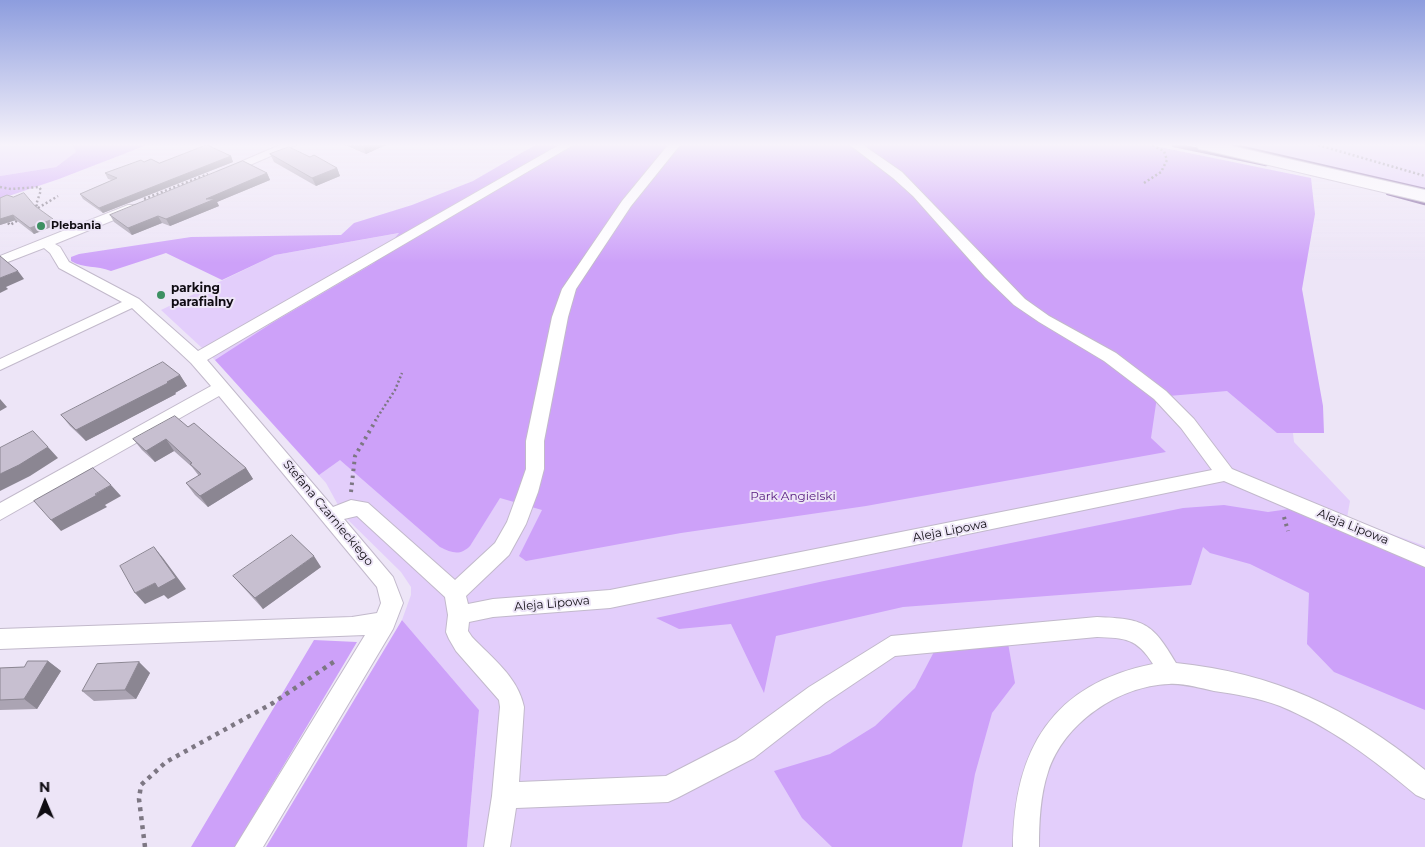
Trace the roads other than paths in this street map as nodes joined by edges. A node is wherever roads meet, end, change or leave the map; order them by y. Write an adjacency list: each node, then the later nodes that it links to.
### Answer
1 (499, 185): 10 (street)
2 (642, 185): 17 (street)
3 (906, 185): 13 (street)
4 (1376, 185): 5 (main road)
5 (1425, 196)
6 (140, 203): 7 (street)
7 (45, 243): 8 (street); 9 (street, Stefana Czarnieckiego)
8 (0, 261)
9 (134, 302): 10 (street, Stefana Czarnieckiego); 11 (street)
10 (197, 359): 12 (street, Stefana Czarnieckiego)
11 (0, 365)
12 (221, 388): 14 (street); 15 (street, Stefana Czarnieckiego)
13 (1225, 474): 16 (street, Aleja Lipowa); 17 (street, Aleja Lipowa)
14 (0, 512)
15 (330, 516): 17 (street); 18 (street, Stefana Czarnieckiego)
16 (1425, 558)
17 (457, 604): 22 (street)
18 (385, 622): 19 (street); 23 (street, Stefana Czarnieckiego)
19 (0, 640)
20 (1170, 673): 21 (street); 22 (street); 25 (street)
21 (1425, 786)
22 (505, 796): 24 (street)
23 (248, 847)
24 (497, 847)
25 (1026, 847)

